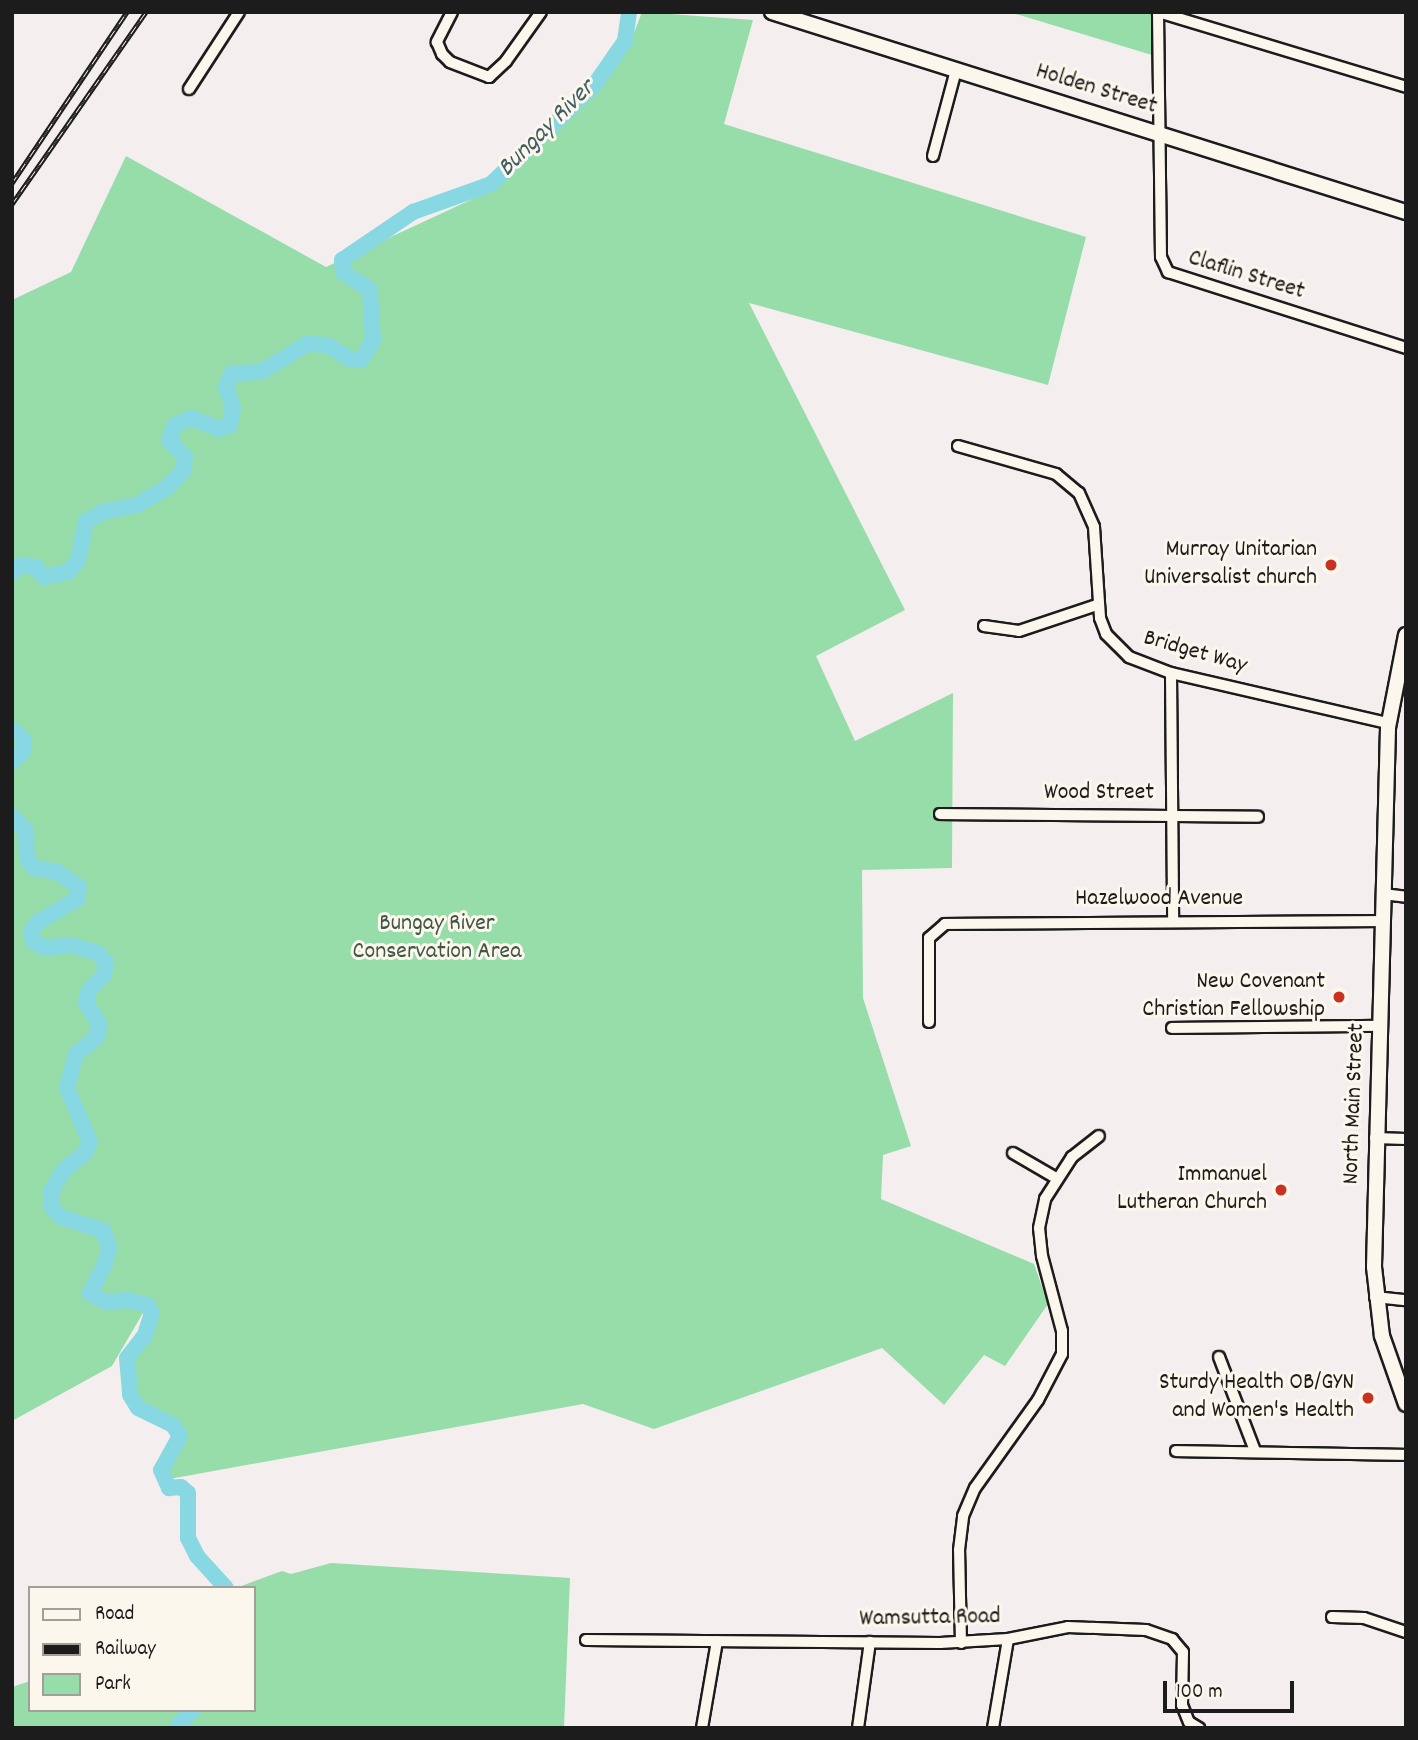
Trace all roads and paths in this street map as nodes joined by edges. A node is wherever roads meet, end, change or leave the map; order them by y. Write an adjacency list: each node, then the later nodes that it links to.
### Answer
1 (239, 12): 8 (street)
2 (452, 12): 3 (street)
3 (541, 12)
4 (772, 12): 6 (main road, Holden Street)
5 (1158, 12): 7 (street); 9 (street, Claflin Street)
6 (956, 70): 9 (main road, Holden Street); 10 (street)
7 (1406, 87)
8 (189, 89)
9 (1159, 134): 11 (main road, Holden Street); 12 (street, Claflin Street)
10 (933, 156)
11 (1406, 212)
12 (1406, 348)
13 (958, 446): 14 (street, Bridget Way)
14 (1097, 605): 15 (street); 17 (street, Bridget Way)
15 (984, 626)
16 (1406, 635): 18 (main road, North Main Street)
17 (1171, 673): 18 (street, Bridget Way); 20 (street)
18 (1388, 723): 22 (main road, North Main Street)
19 (940, 814): 20 (street, Wood Street)
20 (1172, 816): 21 (street, Wood Street); 24 (street)
21 (1258, 817)
22 (1383, 894): 23 (street); 25 (main road, North Main Street)
23 (1406, 897)
24 (1173, 921): 25 (street, Hazelwood Avenue); 26 (street, Hazelwood Avenue)
25 (1382, 921): 27 (main road, North Main Street)
26 (929, 1022)
27 (1380, 1026): 28 (street); 30 (main road, North Main Street)
28 (1172, 1028)
29 (1099, 1136): 33 (street)
30 (1376, 1138): 31 (street); 34 (main road, North Main Street)
31 (1406, 1139)
32 (1013, 1153): 33 (street)
33 (1056, 1178): 47 (street)
34 (1375, 1297): 35 (street); 37 (main road, North Main Street)
35 (1406, 1300)
36 (1219, 1357): 39 (street)
37 (1406, 1404)
38 (1176, 1451): 39 (street)
39 (1255, 1451): 40 (street)
40 (1406, 1455)
41 (1332, 1617): 42 (street)
42 (1406, 1632)
43 (1008, 1639): 47 (street, Wamsutta Road); 50 (street); 51 (street, Wamsutta Road)
44 (586, 1640): 45 (street, Wamsutta Road)
45 (717, 1641): 46 (street, Wamsutta Road); 48 (street)
46 (870, 1642): 47 (street, Wamsutta Road); 49 (street)
47 (961, 1643)
48 (702, 1728)
49 (858, 1728)
50 (993, 1728)
51 (1199, 1728)

